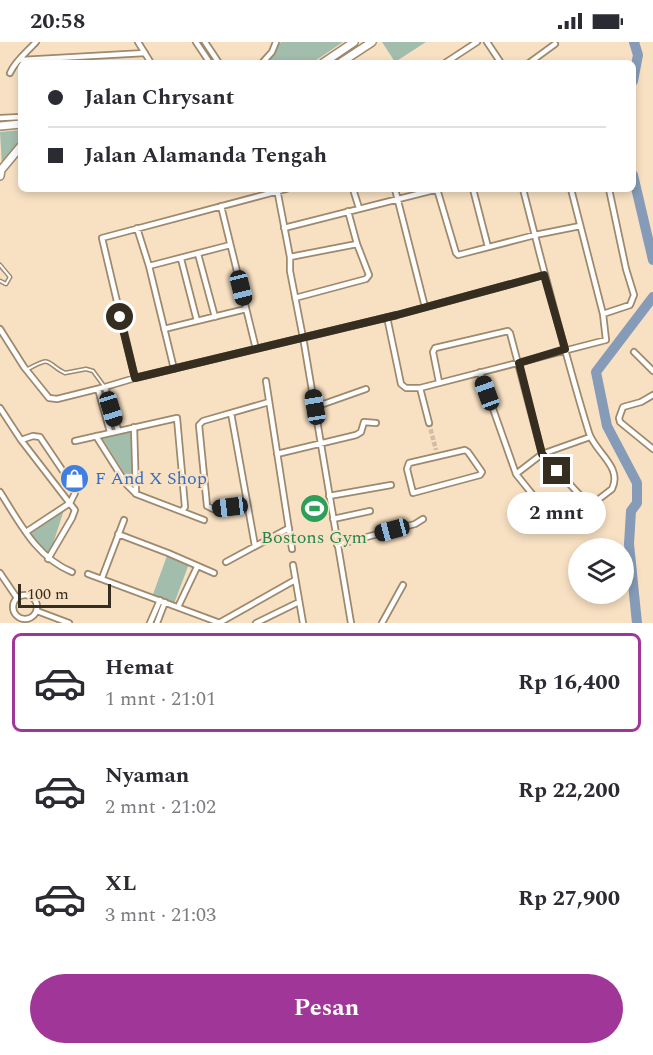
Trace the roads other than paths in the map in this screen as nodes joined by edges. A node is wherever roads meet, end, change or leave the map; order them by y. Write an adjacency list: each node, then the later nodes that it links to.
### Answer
1 (36, 42): 12 (street)
2 (138, 42): 11 (street)
3 (196, 42): 14 (street)
4 (205, 42): 15 (street)
5 (276, 42): 16 (street)
6 (354, 42): 17 (main road)
7 (372, 42): 18 (main road)
8 (477, 42): 19 (street)
9 (487, 42): 20 (street)
10 (555, 44): 21 (street)
11 (145, 53): 12 (street); 13 (street)
12 (21, 60)
13 (149, 60)
14 (208, 60)
15 (217, 60)
16 (265, 60)
17 (327, 60)
18 (345, 60)
19 (450, 60)
20 (499, 60)
21 (533, 60)
22 (18, 62): 23 (street)
23 (10, 73)
24 (18, 117): 25 (street)
25 (0, 118)
26 (18, 124): 27 (main road)
27 (0, 126)
28 (18, 149): 29 (main road)
29 (0, 170)
30 (269, 192): 41 (street)
31 (276, 192): 46 (street)
32 (354, 192): 42 (street)
33 (396, 192): 40 (street)
34 (426, 192): 40 (street)
35 (438, 192): 50 (street)
36 (474, 192): 50 (street)
37 (524, 192): 47 (street)
38 (572, 192): 44 (street)
39 (610, 192): 61 (street)
40 (397, 200): 42 (street); 59 (street)
41 (221, 206): 45 (street); 49 (street)
42 (359, 208): 43 (street)
43 (348, 211): 46 (street); 48 (street)
44 (580, 226): 47 (street); 61 (street)
45 (137, 228): 55 (street); 77 (street)
46 (284, 228): 52 (street)
47 (535, 235): 50 (street); 56 (street)
48 (357, 244): 52 (street); 58 (street)
49 (230, 245): 51 (street); 60 (street)
50 (488, 247)
51 (198, 254): 53 (street); 62 (street)
52 (290, 257): 58 (street)
53 (182, 259): 55 (street); 64 (street)
54 (0, 265): 57 (lane)
55 (149, 266): 66 (street)
56 (544, 275): 59 (street); 69 (street)
57 (0, 281)
58 (295, 298): 67 (street)
59 (426, 307): 63 (street)
60 (246, 309): 62 (street); 68 (street)
61 (603, 314): 69 (street)
62 (215, 317): 64 (street)
63 (387, 317): 67 (street); 81 (street)
64 (197, 321): 66 (street)
65 (0, 329): 73 (street)
66 (164, 329): 72 (street)
67 (303, 338): 68 (street); 86 (street)
68 (256, 349): 72 (street)
69 (565, 349): 71 (street); 95 (street)
70 (633, 352): 74 (street)
71 (519, 363): 75 (street); 79 (street); 102 (street)
72 (174, 369): 77 (street)
73 (26, 370): 76 (lane); 82 (street)
74 (653, 371)
75 (480, 372): 79 (street); 103 (street)
76 (99, 378): 80 (lane); 82 (lane)
77 (135, 378): 80 (street)
78 (266, 381): 85 (street)
79 (439, 382): 81 (street)
80 (105, 387): 82 (street); 92 (street)
81 (420, 388): 90 (street)
82 (98, 389): 93 (street)
83 (366, 389): 86 (street)
84 (653, 395): 99 (street)
85 (269, 402): 88 (street); 101 (street)
86 (315, 407): 98 (street)
87 (0, 408): 96 (street)
88 (231, 413): 109 (street); 109 (street)
89 (376, 423): 98 (street)
90 (429, 423)
91 (134, 427): 92 (street); 106 (street); 111 (street)
92 (118, 430): 93 (street)
93 (110, 432): 94 (street)
94 (96, 435): 97 (street); 106 (street)
95 (590, 437): 102 (street); 110 (street)
96 (21, 440): 108 (street); 108 (street)
97 (75, 441)
98 (321, 444): 101 (street); 107 (street)
99 (653, 449)
100 (437, 453): 100 (street)
101 (277, 454): 117 (street)
102 (542, 454): 103 (street); 110 (street)
103 (516, 474): 110 (street)
104 (391, 485): 107 (street)
105 (0, 492): 118 (street)
106 (136, 494): 111 (street)
107 (329, 496): 113 (street)
108 (70, 503): 118 (street); 123 (street)
109 (248, 505): 121 (street)
110 (589, 505)
111 (182, 511): 116 (street)
112 (370, 511): 113 (street)
113 (333, 519): 120 (street)
114 (423, 519): 120 (street)
115 (124, 520): 119 (street)
116 (204, 520)
117 (289, 528): 121 (street); 122 (street)
118 (26, 532): 123 (street)
119 (118, 534): 126 (street); 131 (street)
120 (337, 545): 145 (street)
121 (255, 546): 124 (street)
122 (292, 549)
123 (48, 559): 127 (street)
124 (226, 562)
125 (293, 566): 132 (street)
126 (197, 567): 129 (street); 137 (street)
127 (72, 572)
128 (0, 573): 134 (street)
129 (214, 573)
130 (88, 574): 131 (street)
131 (102, 578): 135 (street)
132 (295, 580): 136 (street); 142 (street)
133 (403, 585): 146 (street)
134 (17, 598): 138 (street); 138 (street)
135 (162, 601): 137 (street); 140 (street); 141 (street)
136 (299, 602): 143 (street); 144 (street)
137 (178, 607): 142 (street)
138 (37, 611): 139 (street)
139 (69, 623)
140 (150, 623)
141 (157, 623)
142 (219, 623)
143 (255, 623)
144 (303, 623)
145 (351, 623)
146 (382, 623)

